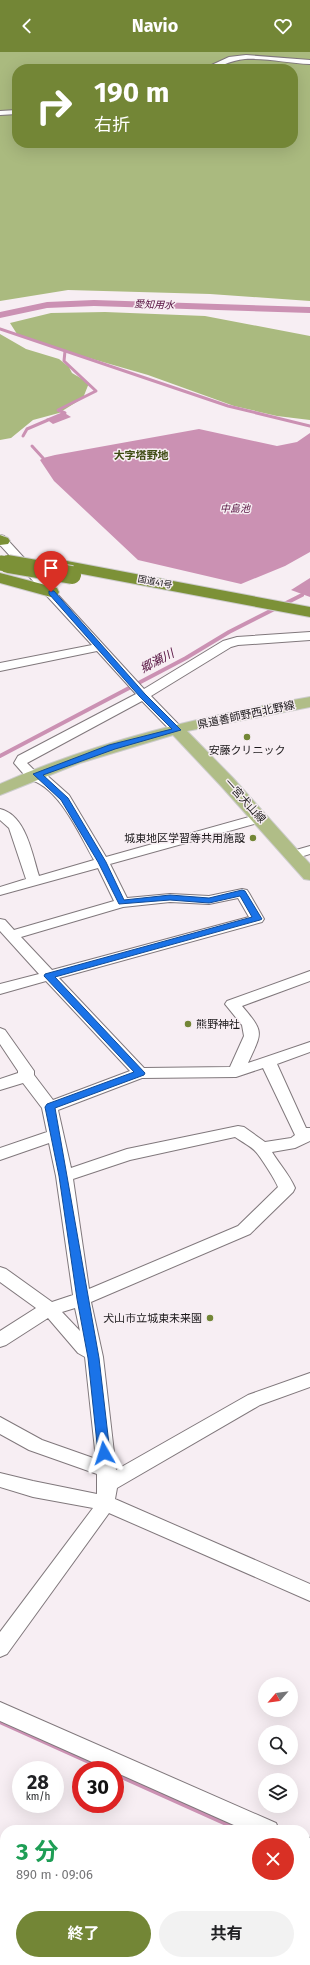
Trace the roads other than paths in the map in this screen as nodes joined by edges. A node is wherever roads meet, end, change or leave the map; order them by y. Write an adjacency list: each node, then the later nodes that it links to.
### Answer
1 (310, 62): 2 (street)
2 (221, 64)
3 (12, 112): 4 (street)
4 (0, 113)
5 (1, 544): 6 (street); 7 (highway, 国道41号)
6 (30, 570): 8 (highway); 9 (street)
7 (70, 570): 8 (highway, 国道41号, bridge); 10 (highway, 国道41号)
8 (1, 573): 9 (highway)
9 (51, 592): 11 (street)
10 (309, 622): 13 (street)
11 (99, 647): 12 (street); 13 (street)
12 (0, 667)
13 (143, 695): 15 (street); 16 (street)
14 (310, 702): 15 (main road, 県道善師野西北野線)
15 (177, 730): 16 (main road, 県道善師野西北野線); 19 (main road, 一宮犬山線)
16 (35, 775): 17 (main road, 県道善師野西北野線); 22 (street)
17 (0, 790)
18 (0, 813): 24 (street)
19 (260, 818): 21 (main road, 一宮犬山線); 22 (street)
20 (310, 850): 21 (street)
21 (294, 855): 23 (main road, 一宮犬山線)
22 (102, 862): 24 (street); 26 (street)
23 (310, 875)
24 (34, 881): 25 (street)
25 (0, 892)
26 (122, 902): 28 (street); 29 (street)
27 (0, 923): 28 (street)
28 (12, 935): 29 (street)
29 (48, 976): 31 (street); 36 (street)
30 (310, 976): 35 (street)
31 (0, 989)
32 (0, 1033): 37 (street)
33 (310, 1048): 34 (street)
34 (268, 1062): 35 (street); 40 (street)
35 (236, 1072): 36 (street)
36 (140, 1073): 39 (street)
37 (26, 1076): 38 (street); 39 (street)
38 (0, 1085)
39 (50, 1107): 41 (street)
40 (309, 1134): 42 (street)
41 (55, 1135): 43 (street); 44 (street)
42 (262, 1148): 44 (street); 46 (street)
43 (0, 1154)
44 (64, 1176): 46 (street)
45 (0, 1273): 47 (street)
46 (82, 1299): 47 (street); 49 (street)
47 (50, 1309): 48 (street); 49 (street)
48 (0, 1340)
49 (93, 1353): 52 (street)
50 (310, 1380): 52 (street)
51 (0, 1424): 52 (street)
52 (107, 1476): 54 (street)
53 (0, 1480): 54 (street)
54 (105, 1503): 55 (street); 56 (street)
55 (310, 1593)
56 (0, 1648)
57 (0, 1711): 58 (street)
58 (257, 1825)

